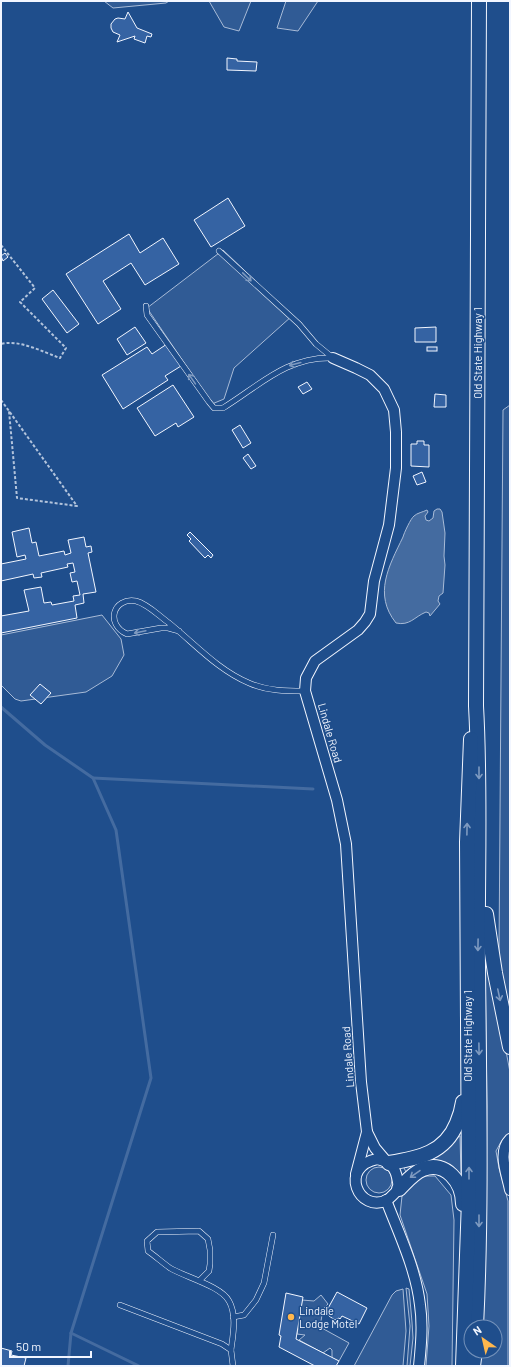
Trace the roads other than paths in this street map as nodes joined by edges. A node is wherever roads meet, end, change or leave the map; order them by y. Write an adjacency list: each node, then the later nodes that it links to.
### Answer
1 (479, 1): 7 (main road, Old State Highway 1)
2 (218, 251): 4 (lane, one-way to 4)
3 (146, 306): 4 (lane, one-way to 3)
4 (333, 358): 6 (street, Lindale Road)
5 (179, 631): 5 (lane, one-way to 5); 6 (lane)
6 (305, 691): 11 (street, Lindale Road)
7 (476, 706): 8 (main road, Old State Highway 1, one-way to 8); 9 (main road, Old State Highway 1, one-way to 7)
8 (479, 846): 10 (main road, one-way to 10); 22 (main road, Old State Highway 1, one-way to 22)
9 (467, 868): 13 (main road); 26 (main road, Old State Highway 1, one-way to 9)
10 (510, 1047)
11 (367, 1132): 13 (street); 14 (street, Lindale Road)
12 (510, 1139): 16 (street)
13 (388, 1162): 14 (street); 15 (street)
14 (356, 1174): 17 (street)
15 (399, 1189): 17 (street); 26 (main road, one-way to 15)
16 (510, 1190)
17 (386, 1200): 25 (street)
18 (273, 1235): 21 (lane)
19 (199, 1281): 19 (lane); 21 (lane)
20 (120, 1305): 23 (lane)
21 (233, 1317): 23 (lane)
22 (476, 1319)
23 (231, 1350): 24 (lane)
24 (233, 1366)
25 (419, 1366)
26 (462, 1366)

